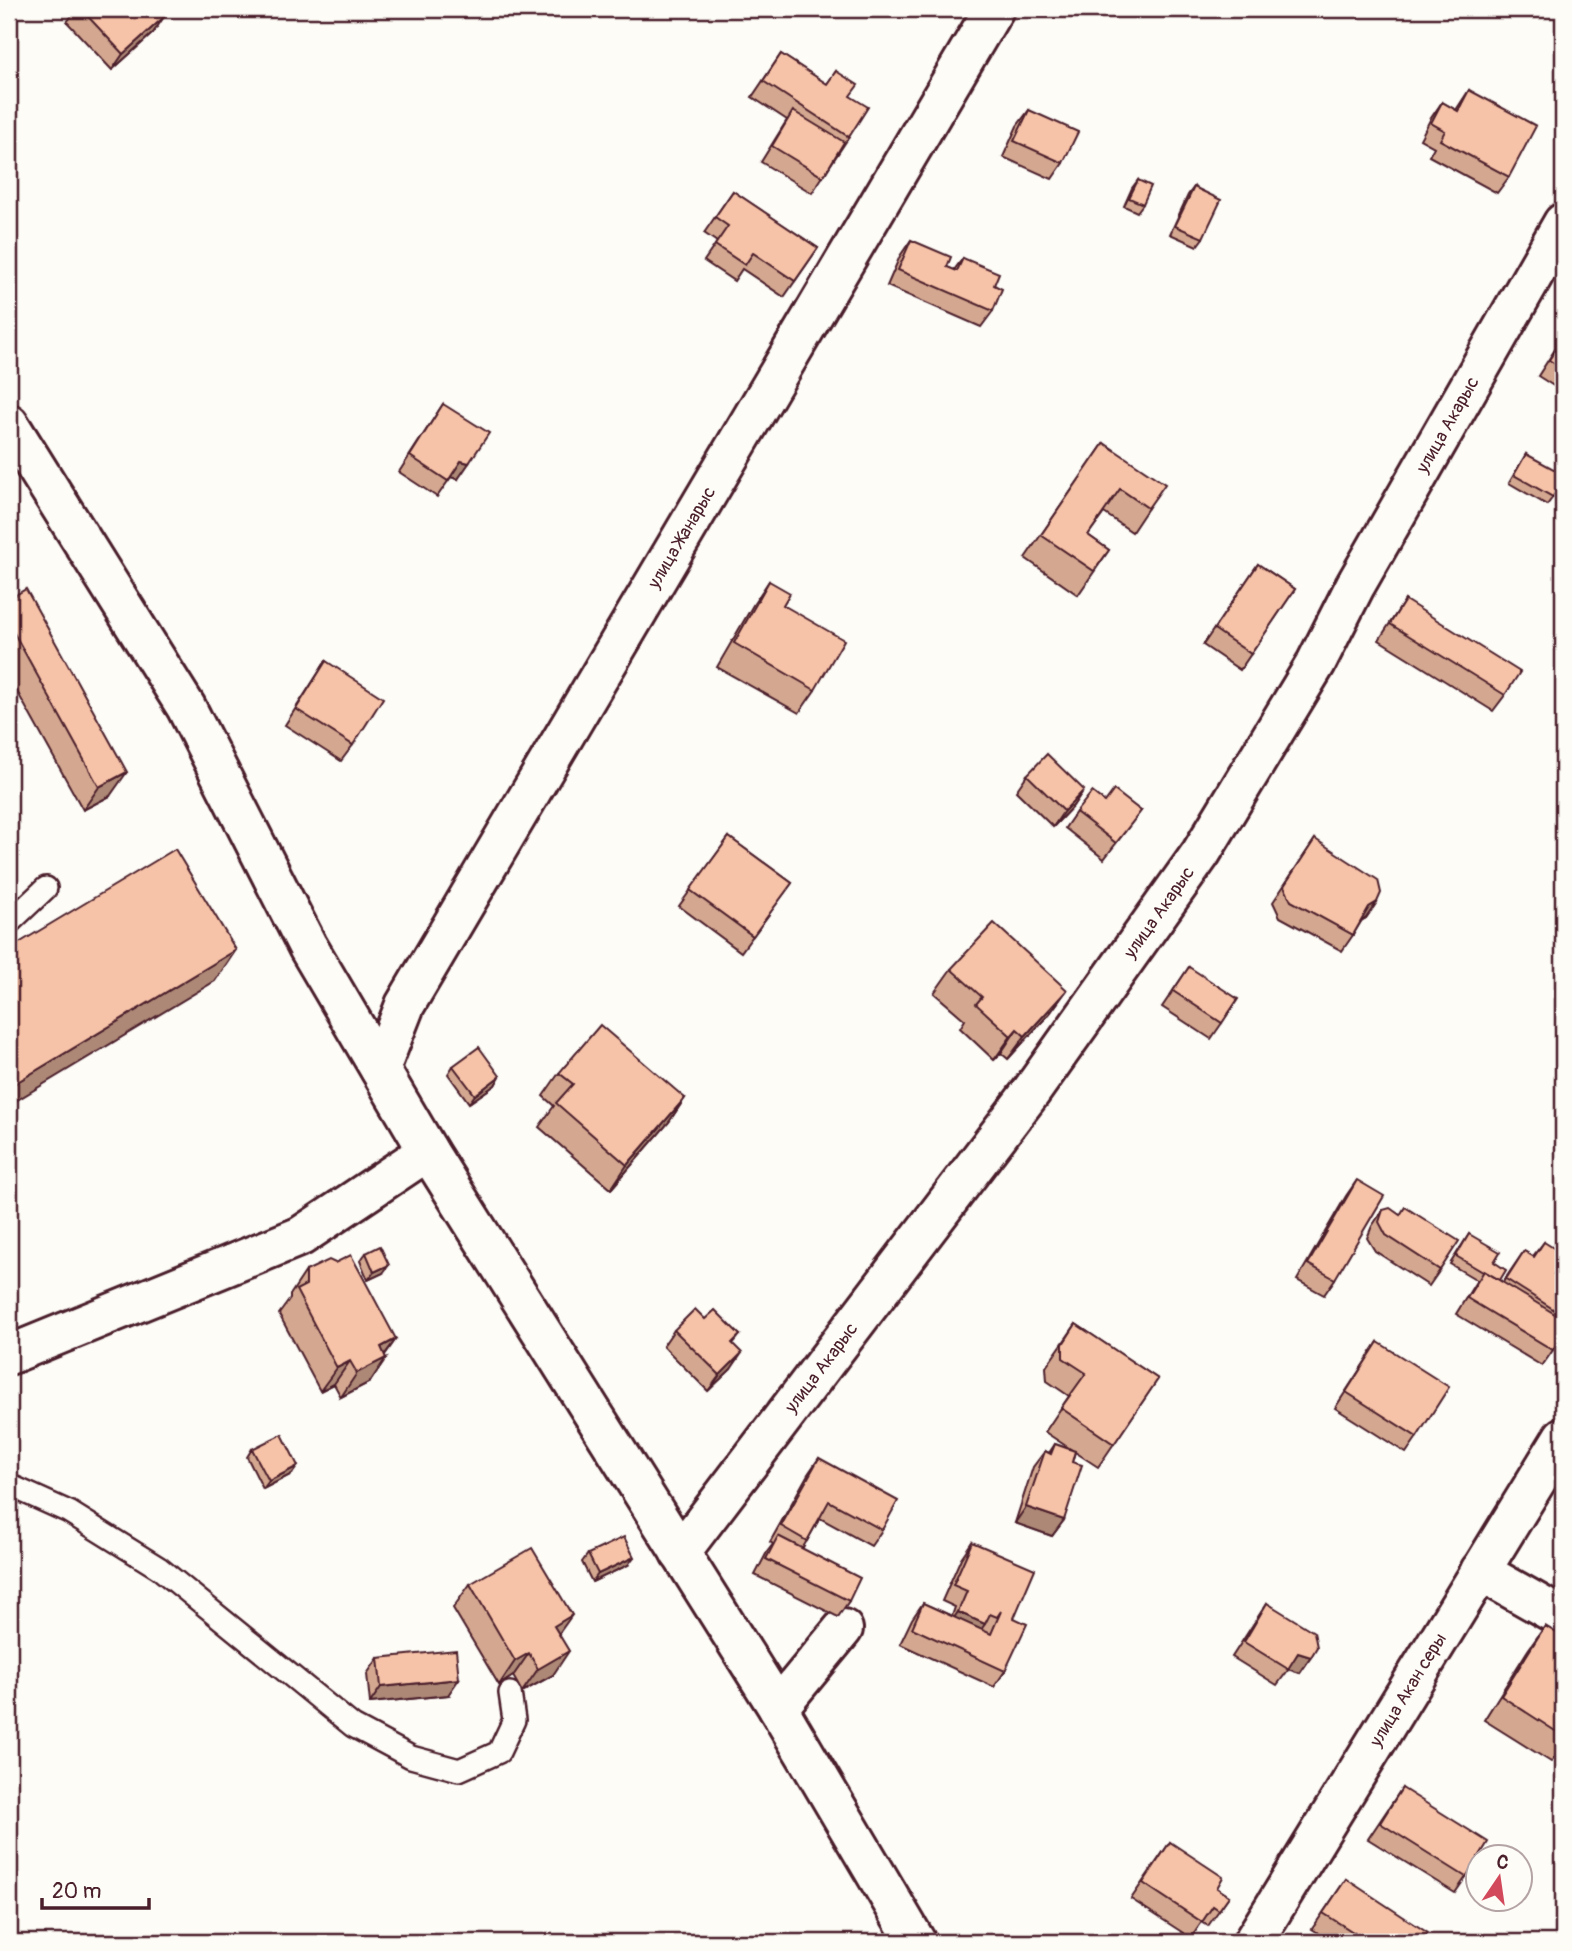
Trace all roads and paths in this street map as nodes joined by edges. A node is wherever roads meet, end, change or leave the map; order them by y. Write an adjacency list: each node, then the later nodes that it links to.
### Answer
1 (994, 9): 6 (street, улица Жанарыс)
2 (1563, 223): 11 (street, улица Акарыс)
3 (9, 424): 6 (street)
4 (46, 888): 5 (lane)
5 (9, 923)
6 (380, 1069): 7 (street)
7 (428, 1151): 8 (street); 11 (street)
8 (9, 1355)
9 (1563, 1437): 12 (street, улица Акан серы)
10 (9, 1485): 15 (lane)
11 (680, 1553): 16 (street)
12 (1480, 1571): 13 (street); 18 (street, улица Акан серы)
13 (1563, 1618)
14 (843, 1629): 16 (street)
15 (510, 1693)
16 (778, 1709): 17 (street)
17 (916, 1942)
18 (1253, 1942)

